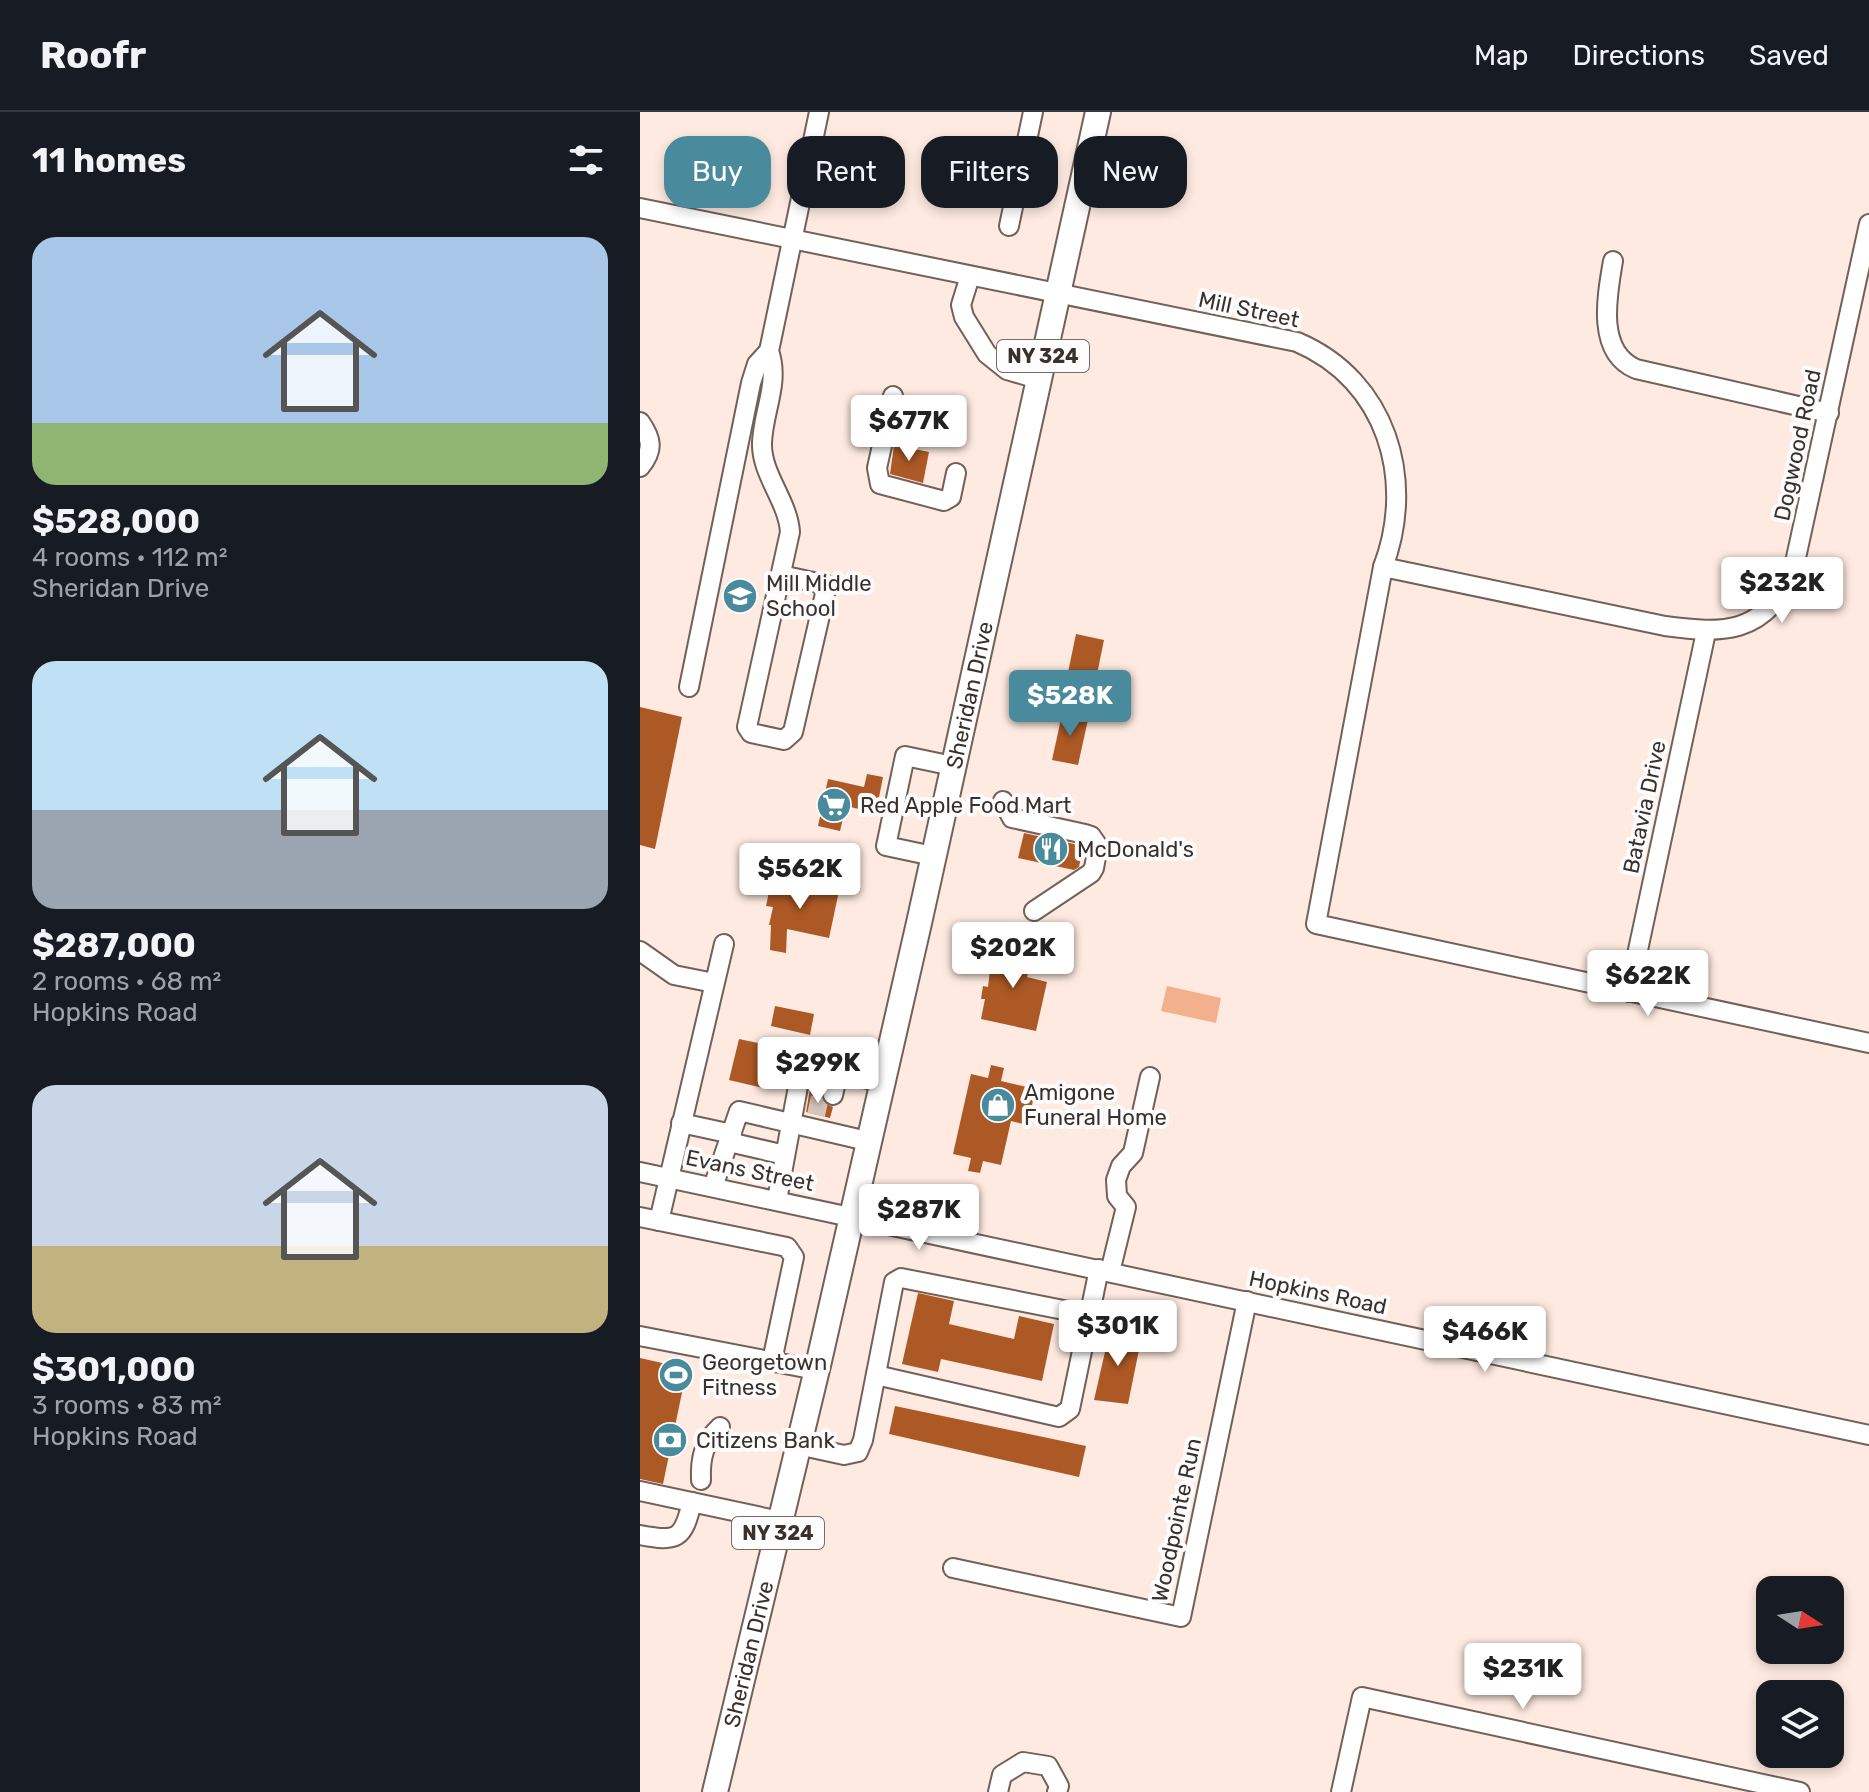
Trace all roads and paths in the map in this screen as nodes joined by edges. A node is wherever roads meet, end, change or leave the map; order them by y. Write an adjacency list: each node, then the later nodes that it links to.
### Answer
1 (819, 112): 7 (street)
2 (1033, 112): 6 (street)
3 (1098, 112): 10 (main road, Sheridan Drive / NY 324)
4 (640, 208): 7 (street, Mill Street)
5 (1869, 224): 11 (street, Dogwood Road)
6 (1009, 226)
7 (792, 239): 9 (street, Mill Street); 12 (street)
8 (1613, 261): 15 (street)
9 (970, 276): 10 (street, Mill Street); 13 (street)
10 (1057, 293): 13 (main road, Sheridan Drive / NY 324); 19 (street, Mill Street)
11 (1860, 307): 15 (street, Dogwood Road)
12 (769, 351): 20 (street); 22 (street)
13 (1038, 379): 23 (main road, Sheridan Drive / NY 324)
14 (893, 396): 18 (street)
15 (1829, 413): 21 (street, Dogwood Road)
16 (640, 422): 17 (street)
17 (640, 467)
18 (956, 473)
19 (1383, 567): 21 (street, Dogwood Road); 30 (street, Mill Street)
20 (781, 575): 20 (street)
21 (1706, 632): 30 (street, Batavia Drive)
22 (689, 687)
23 (953, 766): 25 (main road, Sheridan Drive / NY 324); 25 (street)
24 (1003, 801): 26 (street)
25 (933, 856): 34 (main road, Sheridan Drive / NY 324)
26 (1034, 911)
27 (724, 944): 29 (street)
28 (640, 951): 29 (street)
29 (714, 983): 36 (street)
30 (1629, 992): 31 (street)
31 (1869, 1043)
32 (832, 1072): 34 (street); 35 (street); 37 (street)
33 (1150, 1077): 48 (street)
34 (882, 1082): 39 (main road, Sheridan Drive / NY 324)
35 (827, 1093)
36 (681, 1123): 38 (street); 42 (street)
37 (790, 1123): 38 (street); 39 (street); 40 (street)
38 (730, 1138): 40 (street); 43 (street)
39 (867, 1141): 45 (main road, Sheridan Drive / NY 324)
40 (785, 1155): 44 (street)
41 (640, 1172): 42 (street, Evans Street)
42 (669, 1177): 43 (street, Evans Street); 47 (street)
43 (713, 1187): 44 (street, Evans Street)
44 (777, 1200): 45 (street, Evans Street)
45 (851, 1215): 48 (street, Hopkins Road); 53 (main road, Sheridan Drive / NY 324)
46 (640, 1217): 47 (street)
47 (659, 1221): 52 (street)
48 (1104, 1270): 49 (street, Hopkins Road); 50 (street)
49 (1247, 1301): 55 (street, Hopkins Road); 62 (street, Woodpointe Run)
50 (1089, 1315): 54 (street); 54 (street)
51 (640, 1336): 52 (street)
52 (772, 1361): 53 (street)
53 (816, 1370): 56 (main road, Sheridan Drive / NY 324)
54 (876, 1375): 56 (street)
55 (1869, 1435)
56 (798, 1445): 60 (main road, Sheridan Drive / NY 324)
57 (707, 1466): 57 (street); 59 (street)
58 (640, 1491): 59 (street)
59 (694, 1502): 60 (street); 61 (street)
60 (780, 1521): 63 (main road, Sheridan Drive / NY 324)
61 (640, 1535)
62 (953, 1568)
63 (715, 1792)
64 (998, 1792): 65 (street)
65 (1057, 1792)
66 (1341, 1792): 67 (street)
67 (1800, 1792)

